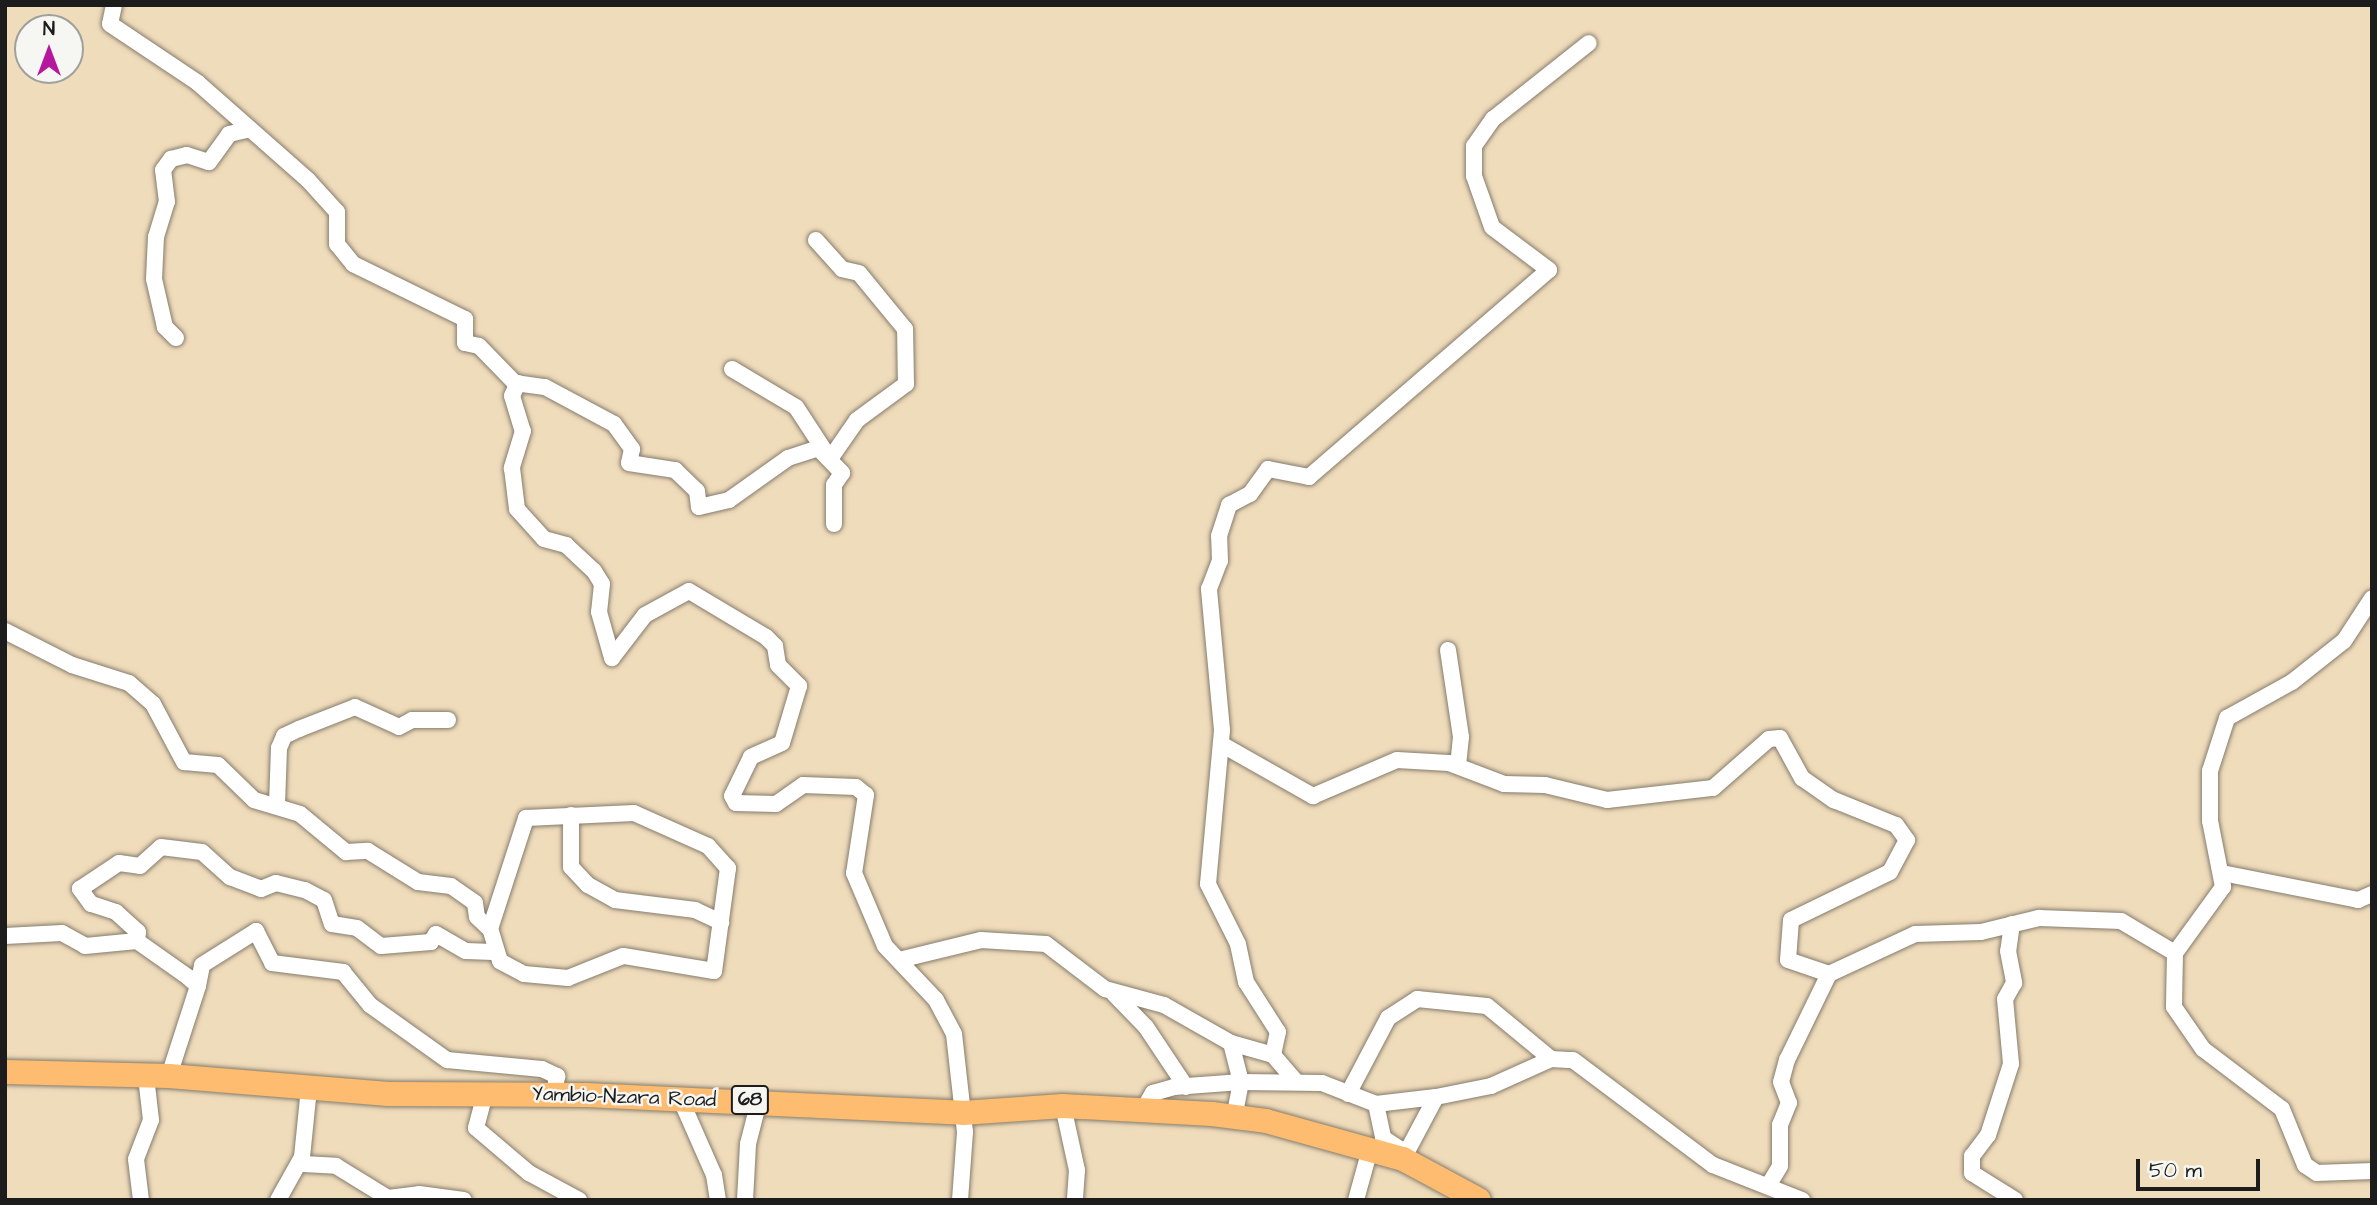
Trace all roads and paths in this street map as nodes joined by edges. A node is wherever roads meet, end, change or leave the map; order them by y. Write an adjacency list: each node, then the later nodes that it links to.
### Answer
1 (114, 5): 3 (street)
2 (1589, 43): 14 (street)
3 (247, 130): 5 (street); 7 (street)
4 (816, 240): 8 (street)
5 (176, 338)
6 (732, 369): 8 (street)
7 (517, 383): 8 (street); 27 (street)
8 (830, 460): 9 (street)
9 (834, 524)
10 (2372, 598): 18 (street)
11 (5, 631): 16 (street)
12 (1448, 650): 15 (street)
13 (448, 720): 16 (street)
14 (1221, 744): 15 (street); 32 (street)
15 (1458, 766): 28 (street)
16 (277, 806): 22 (street)
17 (571, 815): 20 (street); 20 (street); 22 (street)
18 (2222, 873): 19 (street); 26 (street)
19 (2372, 894)
20 (721, 922): 25 (street)
21 (2012, 924): 26 (street); 28 (street); 68 (street)
22 (490, 929): 25 (street)
23 (5, 936): 24 (street)
24 (137, 941): 25 (street); 29 (street)
25 (493, 952)
26 (2175, 953): 55 (street)
27 (899, 960): 30 (street); 49 (street)
28 (1829, 974): 56 (street)
29 (198, 986): 35 (street); 41 (street)
30 (1105, 989): 31 (street); 38 (street)
31 (1231, 1043): 32 (street); 37 (street)
32 (1273, 1055): 36 (street)
33 (1551, 1059): 42 (street); 43 (street); 56 (street)
34 (5, 1072): 35 (main road, Yambio-Nzara Road / 68)
35 (158, 1076): 39 (main road, Yambio-Nzara Road / 68); 57 (street)
36 (1296, 1081): 37 (street); 42 (street)
37 (1241, 1082): 38 (street); 51 (street)
38 (1189, 1087): 48 (street); 50 (street)
39 (309, 1088): 40 (main road, Yambio-Nzara Road / 68); 54 (street)
40 (485, 1094): 41 (main road, Yambio-Nzara Road / 68); 60 (street)
41 (554, 1094): 44 (main road, Yambio-Nzara Road / 68)
42 (1348, 1094): 46 (street)
43 (1436, 1097): 46 (street); 53 (street)
44 (680, 1098): 45 (main road, Yambio-Nzara Road / 68); 61 (street)
45 (759, 1101): 49 (main road, Yambio-Nzara Road / 68); 62 (street)
46 (1376, 1104): 53 (street)
47 (1063, 1106): 48 (main road, Yambio-Nzara Road / 68); 49 (main road, Yambio-Nzara Road / 68); 64 (street)
48 (1143, 1110): 50 (main road, Yambio-Nzara Road / 68)
49 (963, 1113): 63 (street)
50 (1198, 1113): 51 (main road, Yambio-Nzara Road / 68)
51 (1234, 1117): 52 (main road, Yambio-Nzara Road / 68)
52 (1370, 1149): 53 (main road, Yambio-Nzara Road / 68); 65 (street)
53 (1405, 1156): 66 (main road, Yambio-Nzara Road / 68)
54 (302, 1157): 58 (street); 59 (street)
55 (2372, 1171)
56 (1768, 1186): 67 (street)
57 (141, 1200)
58 (278, 1200)
59 (464, 1200)
60 (579, 1200)
61 (718, 1200)
62 (745, 1200)
63 (960, 1200)
64 (1074, 1200)
65 (1356, 1200)
66 (1479, 1200)
67 (1802, 1200)
68 (2015, 1200)

